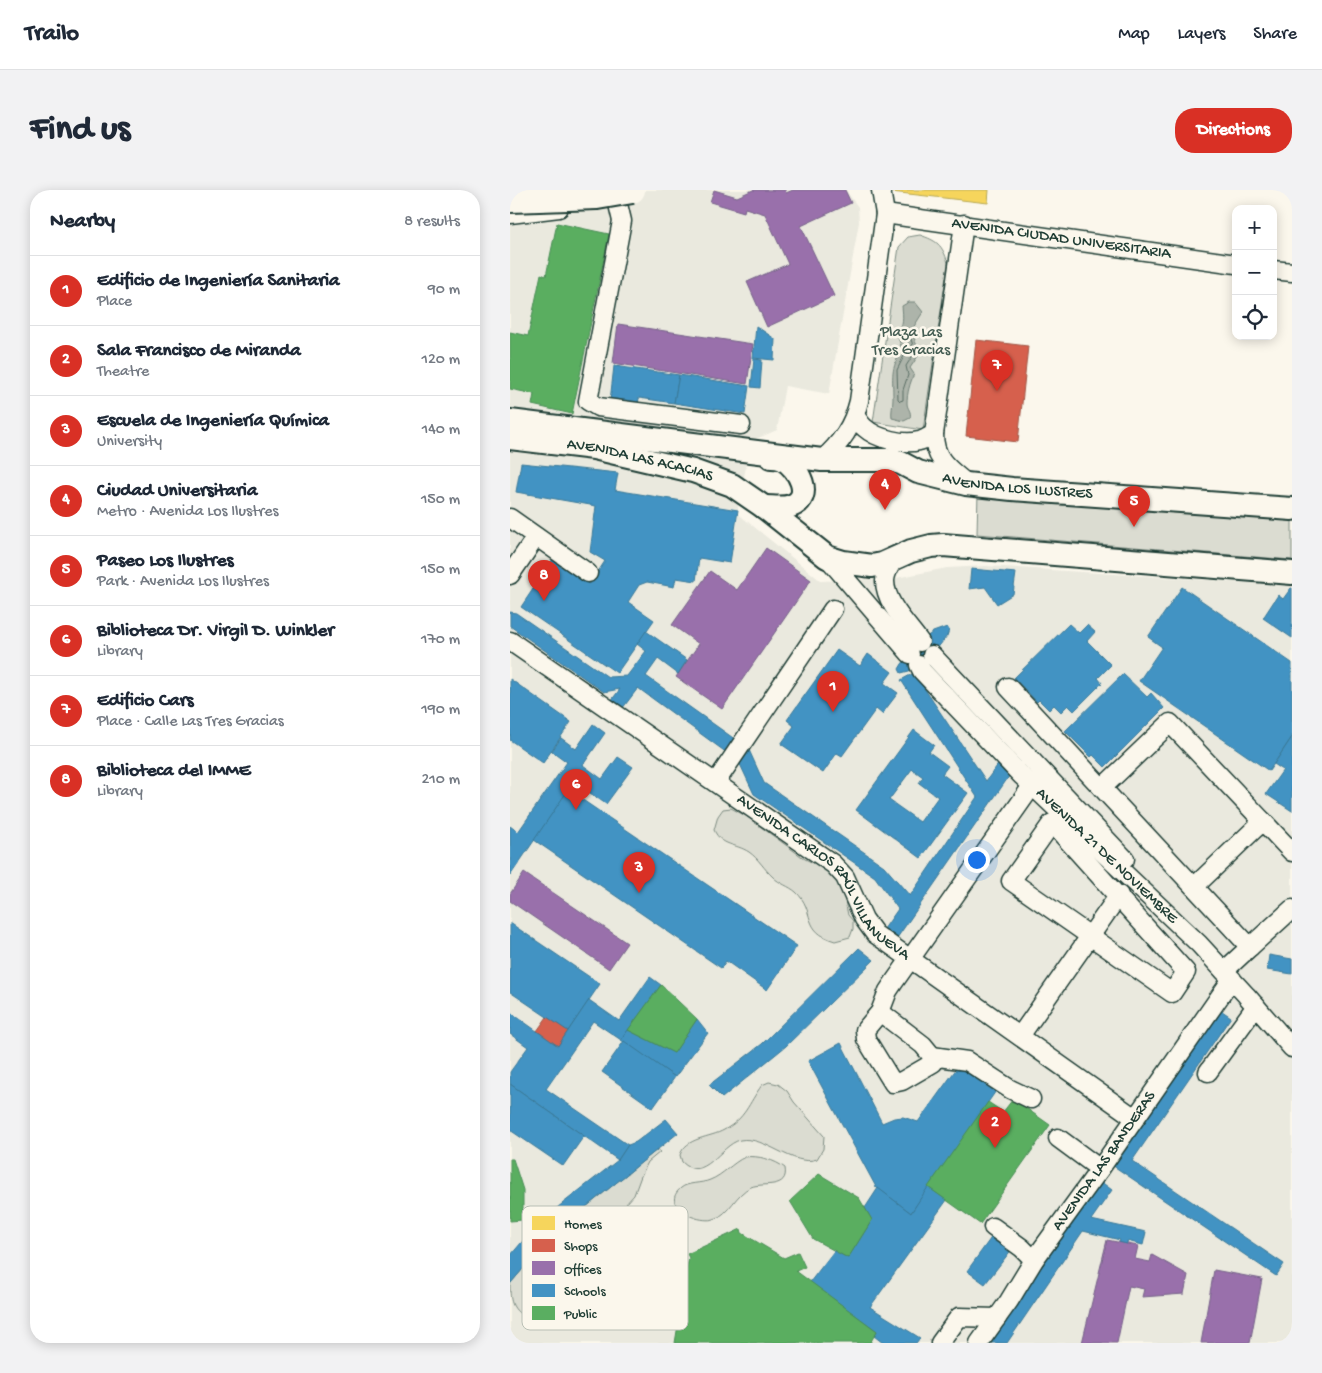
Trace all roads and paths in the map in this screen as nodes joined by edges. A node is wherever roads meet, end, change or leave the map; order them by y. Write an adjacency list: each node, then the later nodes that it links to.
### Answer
1 (881, 190): 5 (street)
2 (620, 193): 3 (highway, bridge); 4 (street); 12 (street)
3 (510, 199)
4 (510, 214)
5 (884, 214): 6 (street, AVENIDA CIUDAD UNIVERSITARIA); 10 (street)
6 (964, 224): 7 (street, AVENIDA CIUDAD UNIVERSITARIA); 13 (street)
7 (1232, 263)
8 (1277, 270): 9 (street)
9 (1292, 272)
10 (855, 415): 13 (street); 16 (street)
11 (510, 422): 15 (main road, AVENIDA LAS ACACIAS)
12 (741, 425)
13 (934, 434): 17 (street)
14 (510, 438): 18 (main road, AVENIDA LAS ACACIAS)
15 (745, 450): 16 (main road, AVENIDA LOS ILUSTRES); 18 (main road)
16 (822, 460): 17 (main road, AVENIDA LOS ILUSTRES)
17 (966, 484): 19 (main road, AVENIDA LOS ILUSTRES)
18 (764, 507): 22 (main road)
19 (1292, 509)
20 (510, 518): 21 (street)
21 (536, 537): 25 (street); 26 (street)
22 (828, 557): 23 (main road); 29 (street, AVENIDA 21 DE NOVIEMBRE)
23 (894, 559): 24 (main road); 29 (street, AVENIDA 21 DE NOVIEMBRE)
24 (1292, 572)
25 (588, 573)
26 (510, 575)
27 (833, 609): 31 (street)
28 (510, 641): 31 (street, AVENIDA CARLOS RAÚL VILLANUEVA)
29 (920, 654): 32 (street, AVENIDA 21 DE NOVIEMBRE); 42 (street, AVENIDA 21 DE NOVIEMBRE)
30 (1008, 687): 33 (street)
31 (716, 782): 41 (street, AVENIDA CARLOS RAÚL VILLANUEVA)
32 (1032, 786): 41 (street); 42 (street, AVENIDA 21 DE NOVIEMBRE)
33 (1102, 788): 34 (street); 36 (street)
34 (1263, 821): 35 (street); 36 (street)
35 (1292, 852)
36 (1194, 887): 40 (street)
37 (1118, 895): 39 (street); 39 (street); 39 (street)
38 (1292, 909): 40 (street, AVENIDA LAS BANDERAS)
39 (1090, 936): 45 (street)
40 (1250, 946): 42 (street, AVENIDA LAS BANDERAS)
41 (910, 959): 44 (street); 45 (street, AVENIDA CARLOS RAÚL VILLANUEVA)
42 (1228, 973): 43 (street, AVENIDA 21 DE NOVIEMBRE); 46 (street, AVENIDA 21 DE NOVIEMBRE); 51 (street, AVENIDA LAS BANDERAS)
43 (1256, 1006): 47 (street, AVENIDA 21 DE NOVIEMBRE); 49 (street)
44 (880, 1012): 48 (street); 48 (street)
45 (1020, 1036): 51 (street, AVENIDA CARLOS RAÚL VILLANUEVA)
46 (1292, 1038)
47 (1292, 1048)
48 (932, 1056): 50 (street)
49 (1208, 1072)
50 (1031, 1099)
51 (1135, 1118): 53 (street, AVENIDA LAS BANDERAS)
52 (1058, 1138): 53 (street)
53 (1100, 1169): 55 (street, AVENIDA LAS BANDERAS)
54 (993, 1226): 55 (street)
55 (1034, 1260): 56 (street, AVENIDA LAS BANDERAS)
56 (997, 1318): 57 (street); 58 (street, AVENIDA LAS BANDERAS)
57 (940, 1343)
58 (979, 1343)

